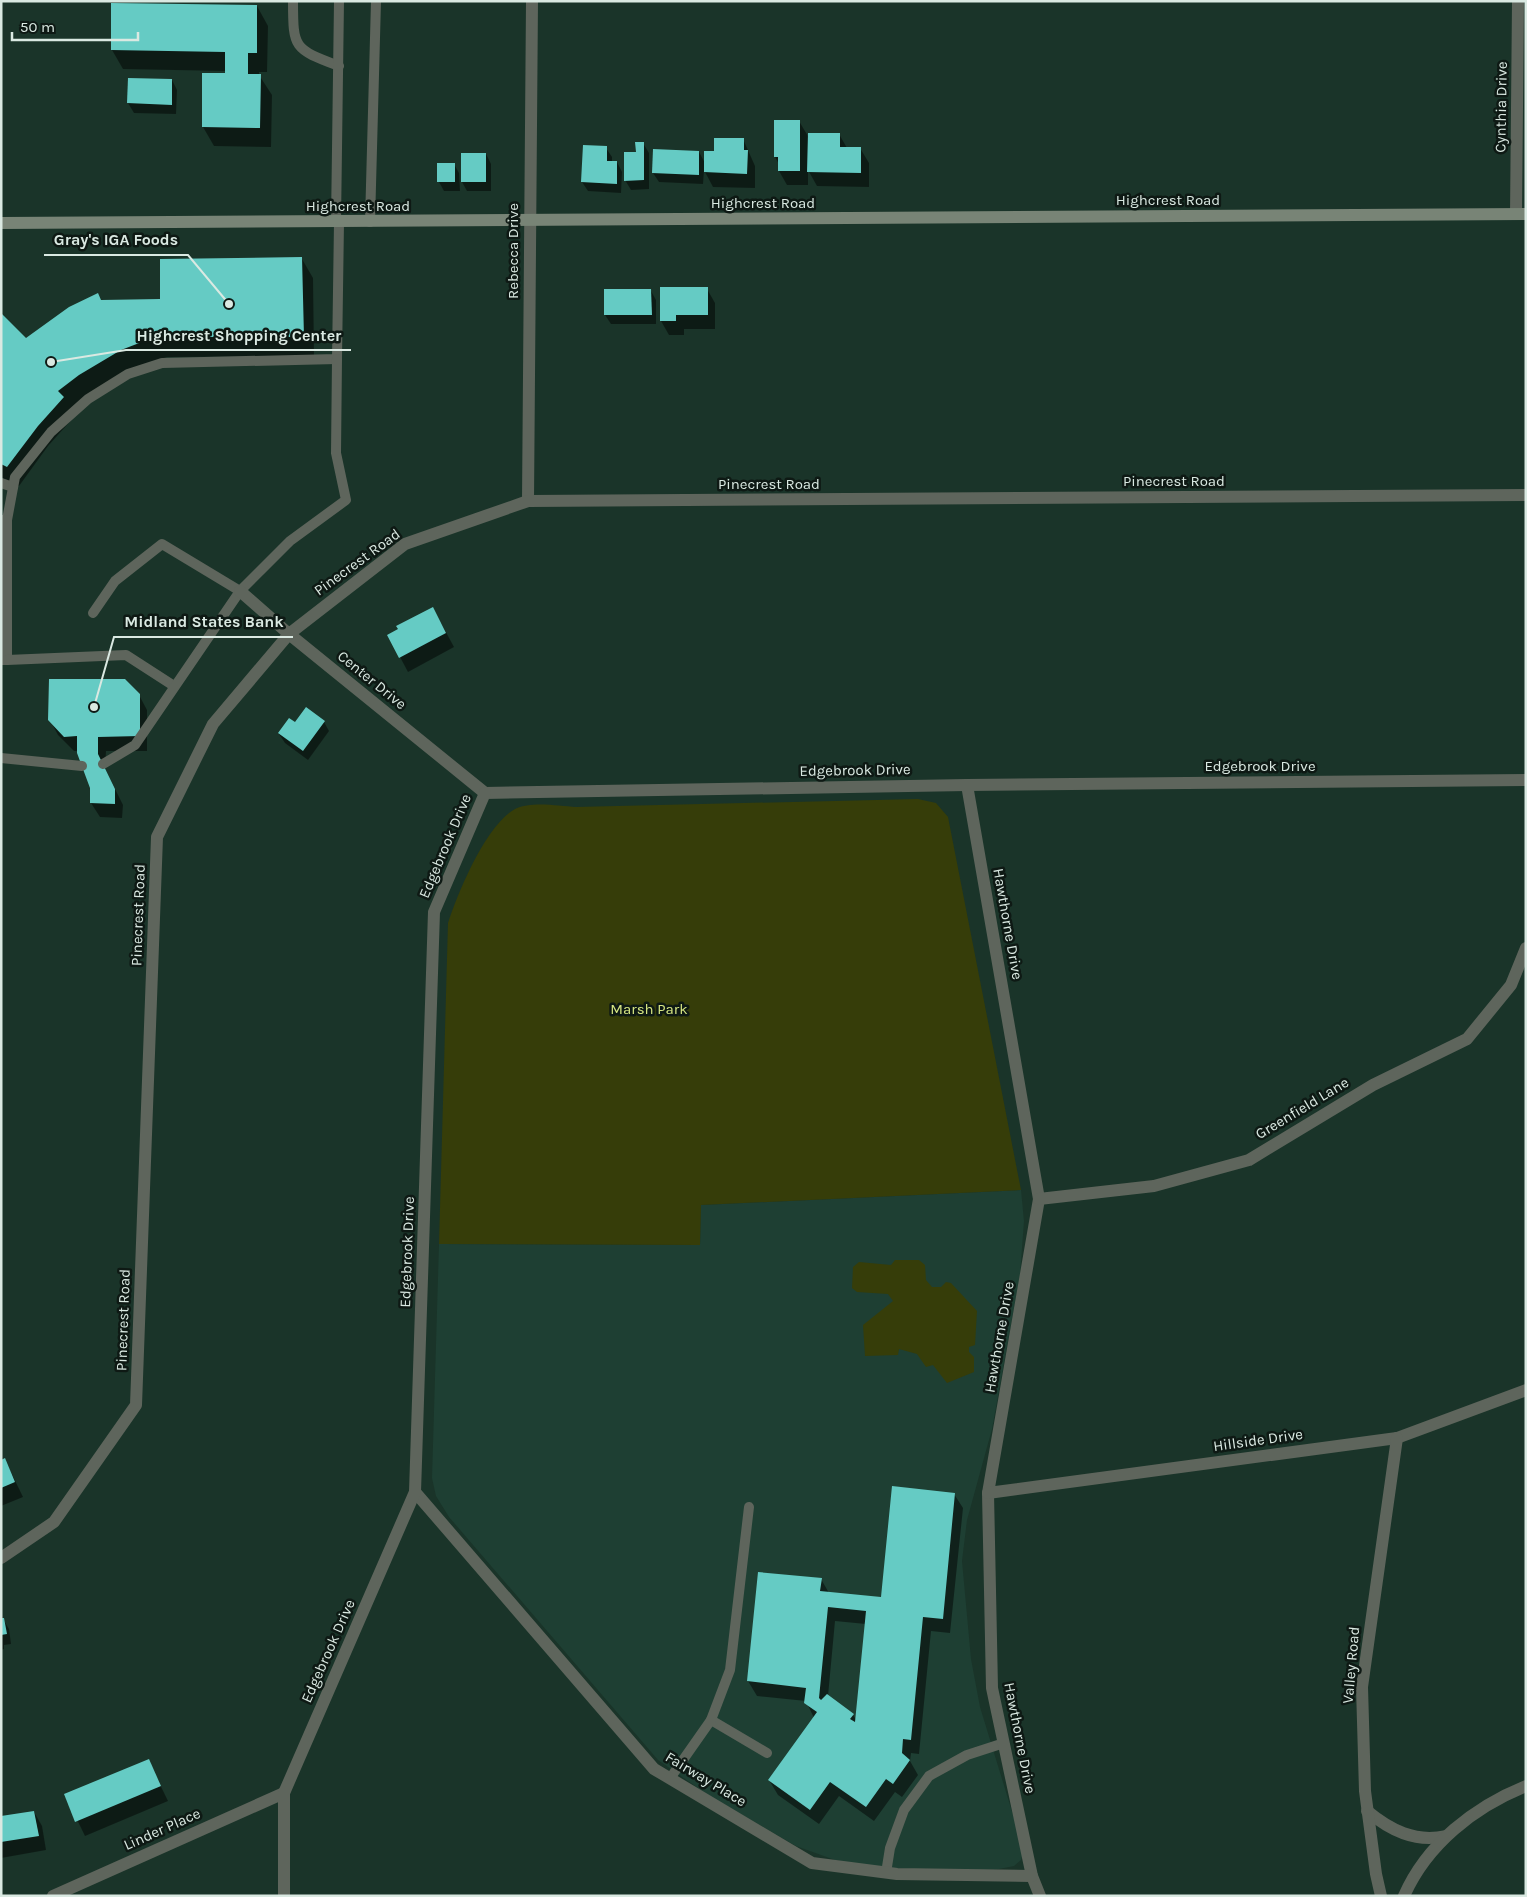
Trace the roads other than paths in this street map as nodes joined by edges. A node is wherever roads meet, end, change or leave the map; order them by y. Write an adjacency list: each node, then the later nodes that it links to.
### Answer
1 (293, 1): 6 (lane)
2 (339, 1): 6 (lane)
3 (376, 1): 10 (lane)
4 (532, 1): 8 (street, Rebecca Drive)
5 (1518, 1): 7 (street, Cynthia Drive)
6 (338, 66): 9 (lane)
7 (1521, 214): 8 (street, Highcrest Road)
8 (529, 221): 10 (street, Highcrest Road); 16 (street, Rebecca Drive)
9 (338, 222): 10 (street, Highcrest Road); 11 (street, Highcrest Road); 12 (lane)
10 (370, 222)
11 (1, 223)
12 (337, 359): 14 (lane); 18 (lane)
13 (1, 483): 14 (lane)
14 (13, 487): 17 (lane)
15 (1526, 495): 16 (street, Pinecrest Road)
16 (528, 502): 20 (street, Pinecrest Road)
17 (4, 520): 21 (lane)
18 (240, 591): 19 (lane); 20 (street, Center Drive); 22 (lane)
19 (93, 614)
20 (289, 634): 28 (street, Center Drive); 36 (street, Pinecrest Road)
21 (4, 660): 22 (lane)
22 (174, 686): 24 (lane)
23 (1, 758): 25 (lane)
24 (103, 764)
25 (82, 766)
26 (1526, 780): 27 (street, Edgebrook Drive)
27 (967, 785): 28 (street, Edgebrook Drive); 30 (street, Hawthorne Drive)
28 (486, 793): 33 (street, Edgebrook Drive)
29 (1526, 948): 30 (street, Greenfield Lane)
30 (1039, 1199): 34 (street, Hawthorne Drive)
31 (1526, 1390): 32 (street, Hillside Drive)
32 (1397, 1438): 34 (street, Hillside Drive); 43 (street, Valley Road)
33 (415, 1492): 40 (street, Fairway Place); 42 (street, Edgebrook Drive)
34 (988, 1493): 38 (street, Hawthorne Drive)
35 (749, 1508): 37 (lane)
36 (1, 1558)
37 (712, 1720): 39 (lane); 40 (lane)
38 (1004, 1743): 45 (lane); 46 (street, Hawthorne Drive)
39 (767, 1753)
40 (671, 1777): 45 (street, Fairway Place)
41 (1526, 1786): 44 (street)
42 (284, 1793): 47 (street, Linder Place); 48 (street, Edgebrook Drive)
43 (1367, 1811): 44 (street); 50 (street, Valley Road)
44 (1446, 1836): 51 (street)
45 (886, 1873): 46 (street, Fairway Place)
46 (1032, 1876): 49 (street, Hawthorne Drive)
47 (53, 1896)
48 (284, 1896)
49 (1040, 1896)
50 (1381, 1896)
51 (1404, 1896)

